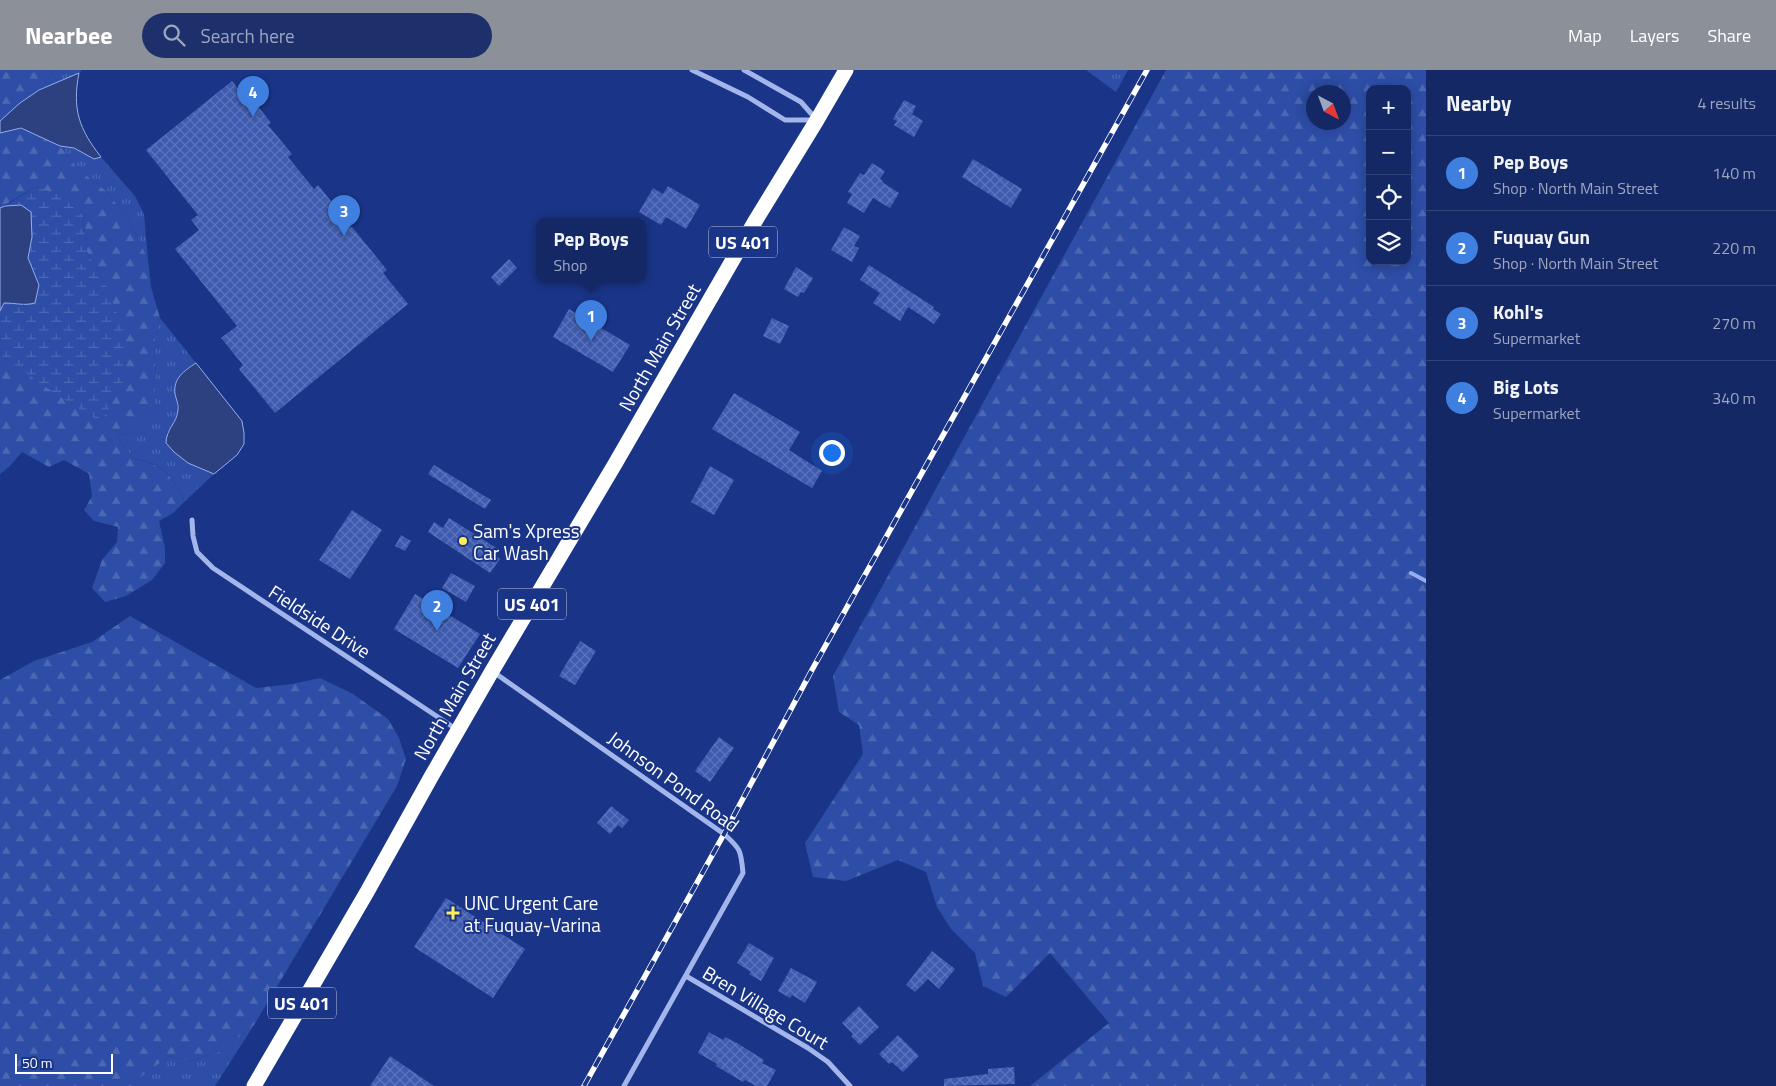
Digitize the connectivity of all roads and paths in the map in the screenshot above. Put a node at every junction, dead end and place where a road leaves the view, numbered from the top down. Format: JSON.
{"nodes":[{"id":1,"x":692,"y":70,"type":"edge"},
{"id":2,"x":744,"y":70,"type":"edge"},
{"id":3,"x":846,"y":70,"type":"edge"},
{"id":4,"x":817,"y":120,"type":"junction"},
{"id":5,"x":192,"y":520,"type":"dead end"},
{"id":6,"x":492,"y":671,"type":"junction"},
{"id":7,"x":458,"y":730,"type":"junction"},
{"id":8,"x":686,"y":976,"type":"junction"},
{"id":9,"x":254,"y":1086,"type":"edge"},
{"id":10,"x":624,"y":1086,"type":"edge"},
{"id":11,"x":850,"y":1086,"type":"edge"}],
"edges":[{"from":1,"to":4,"type":"street"},
{"from":2,"to":4,"type":"street"},
{"from":3,"to":4,"type":"highway","name":"North Main Street","number":"US 401"},
{"from":4,"to":6,"type":"highway","name":"North Main Street","number":"US 401"},
{"from":5,"to":7,"type":"street","name":"Fieldside Drive"},
{"from":6,"to":7,"type":"highway","name":"North Main Street","number":"US 401"},
{"from":6,"to":8,"type":"street","name":"Johnson Pond Road"},
{"from":7,"to":9,"type":"highway","name":"North Main Street","number":"US 401"},
{"from":8,"to":10,"type":"street","name":"Johnson Pond Road"},
{"from":8,"to":11,"type":"street","name":"Bren Village Court"}]}
